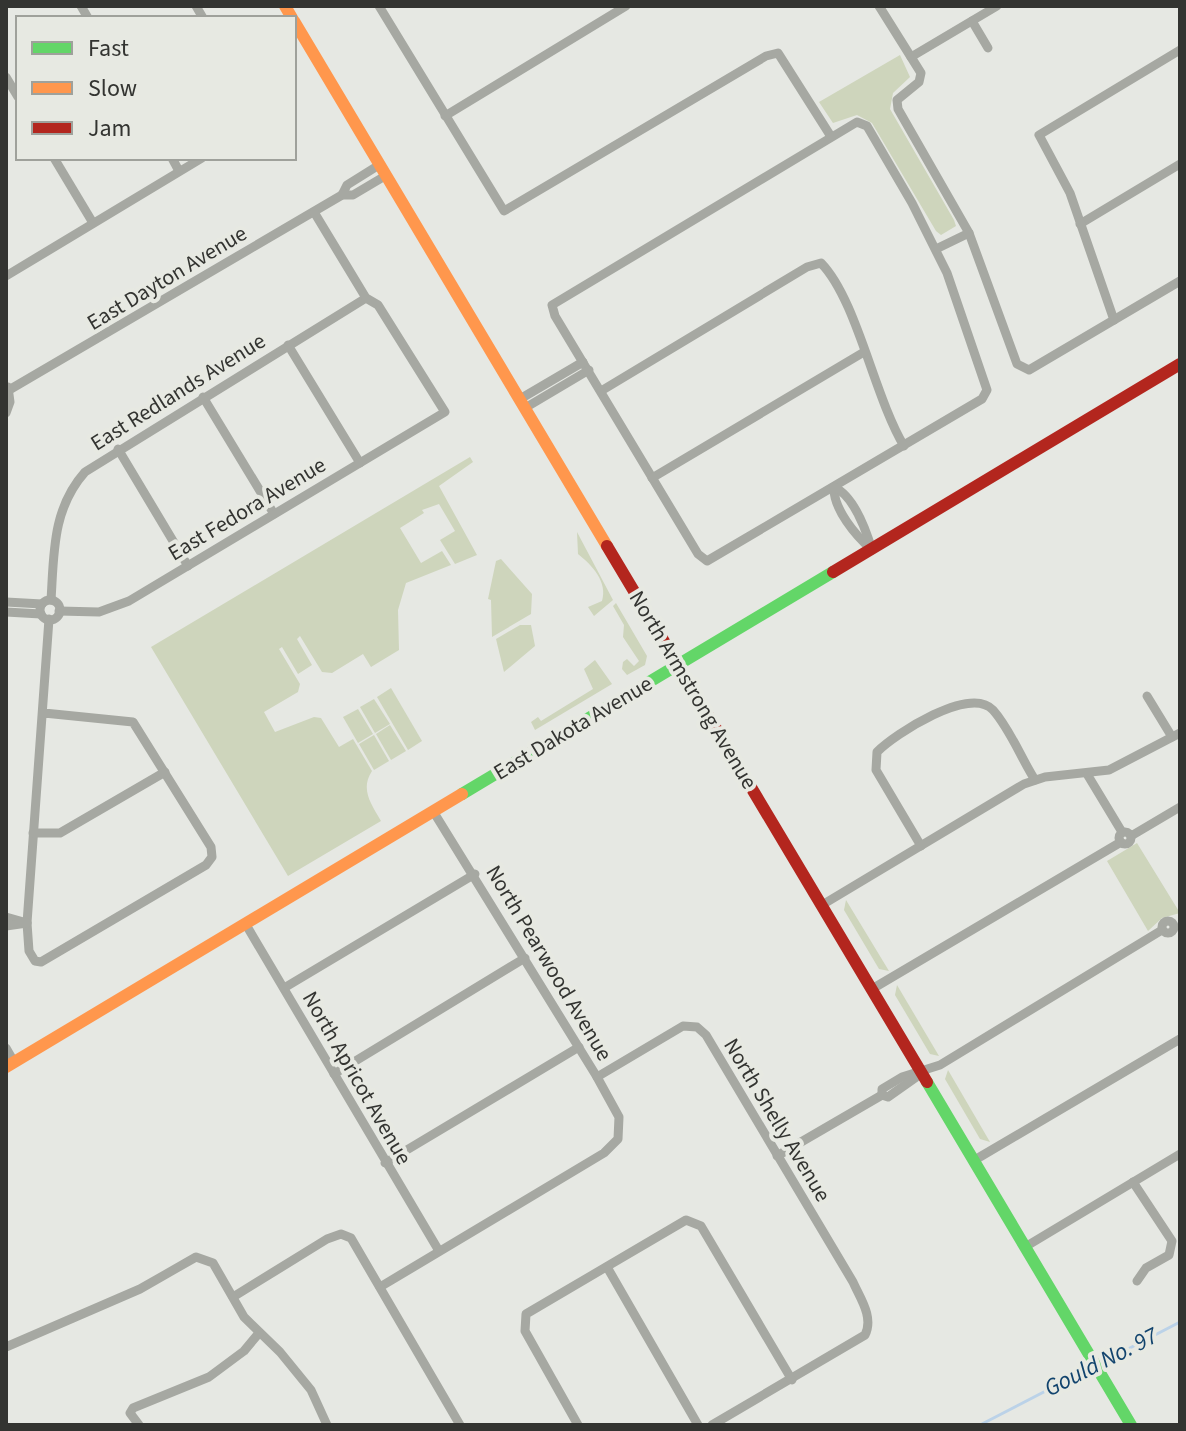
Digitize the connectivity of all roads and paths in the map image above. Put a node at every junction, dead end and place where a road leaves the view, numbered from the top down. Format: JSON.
{"nodes":[{"id":1,"x":626,"y":6,"type":"edge"},
{"id":2,"x":879,"y":6,"type":"edge"},
{"id":3,"x":997,"y":6,"type":"edge"},
{"id":4,"x":383,"y":7,"type":"edge"},
{"id":5,"x":972,"y":21,"type":"junction"},
{"id":6,"x":296,"y":24,"type":"edge"},
{"id":7,"x":988,"y":48,"type":"dead end"},
{"id":8,"x":1180,"y":50,"type":"edge"},
{"id":9,"x":911,"y":57,"type":"junction"},
{"id":10,"x":445,"y":116,"type":"junction"},
{"id":11,"x":830,"y":135,"type":"junction"},
{"id":12,"x":55,"y":160,"type":"edge"},
{"id":13,"x":173,"y":160,"type":"edge"},
{"id":14,"x":198,"y":160,"type":"edge"},
{"id":15,"x":1180,"y":164,"type":"edge"},
{"id":16,"x":382,"y":170,"type":"junction"},
{"id":17,"x":179,"y":171,"type":"junction"},
{"id":18,"x":314,"y":212,"type":"junction"},
{"id":19,"x":93,"y":223,"type":"junction"},
{"id":20,"x":1080,"y":224,"type":"junction"},
{"id":21,"x":969,"y":233,"type":"junction"},
{"id":22,"x":936,"y":249,"type":"junction"},
{"id":23,"x":7,"y":274,"type":"edge"},
{"id":24,"x":1180,"y":281,"type":"edge"},
{"id":25,"x":366,"y":298,"type":"junction"},
{"id":26,"x":1114,"y":320,"type":"junction"},
{"id":27,"x":288,"y":345,"type":"junction"},
{"id":28,"x":864,"y":352,"type":"junction"},
{"id":29,"x":1180,"y":364,"type":"edge"},
{"id":30,"x":586,"y":366,"type":"junction"},
{"id":31,"x":7,"y":387,"type":"edge"},
{"id":32,"x":601,"y":391,"type":"junction"},
{"id":33,"x":203,"y":397,"type":"junction"},
{"id":34,"x":522,"y":404,"type":"junction"},
{"id":35,"x":6,"y":413,"type":"edge"},
{"id":36,"x":904,"y":446,"type":"junction"},
{"id":37,"x":118,"y":449,"type":"junction"},
{"id":38,"x":360,"y":463,"type":"junction"},
{"id":39,"x":652,"y":478,"type":"junction"},
{"id":40,"x":834,"y":487,"type":"junction"},
{"id":41,"x":274,"y":514,"type":"junction"},
{"id":42,"x":872,"y":550,"type":"junction"},
{"id":43,"x":188,"y":566,"type":"junction"},
{"id":44,"x":6,"y":602,"type":"edge"},
{"id":45,"x":46,"y":610,"type":"junction"},
{"id":46,"x":6,"y":612,"type":"edge"},
{"id":47,"x":678,"y":665,"type":"junction"},
{"id":48,"x":1147,"y":696,"type":"dead end"},
{"id":49,"x":44,"y":713,"type":"junction"},
{"id":50,"x":1176,"y":735,"type":"edge"},
{"id":51,"x":165,"y":772,"type":"junction"},
{"id":52,"x":1087,"y":774,"type":"junction"},
{"id":53,"x":1035,"y":780,"type":"junction"},
{"id":54,"x":1180,"y":807,"type":"edge"},
{"id":55,"x":433,"y":811,"type":"junction"},
{"id":56,"x":33,"y":833,"type":"junction"},
{"id":57,"x":1125,"y":837,"type":"junction"},
{"id":58,"x":921,"y":846,"type":"junction"},
{"id":59,"x":475,"y":874,"type":"junction"},
{"id":60,"x":822,"y":905,"type":"junction"},
{"id":61,"x":6,"y":917,"type":"edge"},
{"id":62,"x":1177,"y":922,"type":"edge"},
{"id":63,"x":27,"y":923,"type":"junction"},
{"id":64,"x":245,"y":923,"type":"junction"},
{"id":65,"x":6,"y":926,"type":"edge"},
{"id":66,"x":525,"y":958,"type":"junction"},
{"id":67,"x":284,"y":988,"type":"junction"},
{"id":68,"x":872,"y":989,"type":"junction"},
{"id":69,"x":1180,"y":1039,"type":"edge"},
{"id":70,"x":579,"y":1047,"type":"junction"},
{"id":71,"x":6,"y":1048,"type":"edge"},
{"id":72,"x":10,"y":1064,"type":"edge"},
{"id":73,"x":922,"y":1073,"type":"junction"},
{"id":74,"x":334,"y":1074,"type":"junction"},
{"id":75,"x":597,"y":1077,"type":"junction"},
{"id":76,"x":1180,"y":1154,"type":"edge"},
{"id":77,"x":777,"y":1156,"type":"junction"},
{"id":78,"x":973,"y":1161,"type":"junction"},
{"id":79,"x":385,"y":1163,"type":"junction"},
{"id":80,"x":1133,"y":1182,"type":"junction"},
{"id":81,"x":1025,"y":1247,"type":"junction"},
{"id":82,"x":439,"y":1251,"type":"junction"},
{"id":83,"x":607,"y":1267,"type":"junction"},
{"id":84,"x":1137,"y":1281,"type":"dead end"},
{"id":85,"x":380,"y":1287,"type":"junction"},
{"id":86,"x":233,"y":1297,"type":"junction"},
{"id":87,"x":259,"y":1333,"type":"junction"},
{"id":88,"x":6,"y":1347,"type":"edge"},
{"id":89,"x":792,"y":1380,"type":"junction"},
{"id":90,"x":139,"y":1425,"type":"edge"},
{"id":91,"x":327,"y":1425,"type":"edge"},
{"id":92,"x":460,"y":1425,"type":"edge"},
{"id":93,"x":578,"y":1425,"type":"edge"},
{"id":94,"x":698,"y":1425,"type":"edge"},
{"id":95,"x":712,"y":1425,"type":"edge"},
{"id":96,"x":1131,"y":1425,"type":"edge"}],
"edges":[{"from":1,"to":10,"type":"street"},
{"from":2,"to":9,"type":"street"},
{"from":3,"to":5,"type":"street"},
{"from":4,"to":10,"type":"street"},
{"from":5,"to":7,"type":"street"},
{"from":5,"to":9,"type":"street"},
{"from":6,"to":16,"type":"street","name":"North Armstrong Avenue"},
{"from":8,"to":20,"type":"street"},
{"from":9,"to":21,"type":"street"},
{"from":10,"to":11,"type":"street"},
{"from":11,"to":22,"type":"street"},
{"from":11,"to":30,"type":"street"},
{"from":12,"to":19,"type":"street"},
{"from":13,"to":17,"type":"street"},
{"from":14,"to":17,"type":"street"},
{"from":15,"to":20,"type":"street"},
{"from":16,"to":18,"type":"street","name":"East Dayton Avenue"},
{"from":16,"to":34,"type":"street","name":"North Armstrong Avenue"},
{"from":17,"to":19,"type":"street"},
{"from":18,"to":25,"type":"street"},
{"from":18,"to":31,"type":"street","name":"East Dayton Avenue"},
{"from":19,"to":23,"type":"street"},
{"from":20,"to":26,"type":"street"},
{"from":21,"to":22,"type":"street"},
{"from":21,"to":26,"type":"street"},
{"from":22,"to":36,"type":"street"},
{"from":24,"to":26,"type":"street"},
{"from":25,"to":27,"type":"street","name":"East Redlands Avenue"},
{"from":25,"to":38,"type":"street","name":"East Fedora Avenue"},
{"from":27,"to":33,"type":"street","name":"East Redlands Avenue"},
{"from":27,"to":38,"type":"street"},
{"from":28,"to":32,"type":"street"},
{"from":28,"to":36,"type":"street"},
{"from":28,"to":39,"type":"street"},
{"from":29,"to":42,"type":"street","name":"East Dakota Avenue"},
{"from":30,"to":32,"type":"street"},
{"from":30,"to":34,"type":"street"},
{"from":31,"to":35,"type":"street"},
{"from":32,"to":39,"type":"street"},
{"from":33,"to":37,"type":"street","name":"East Redlands Avenue"},
{"from":33,"to":41,"type":"street"},
{"from":34,"to":47,"type":"street","name":"North Armstrong Avenue"},
{"from":36,"to":40,"type":"street"},
{"from":37,"to":43,"type":"street"},
{"from":37,"to":45,"type":"street","name":"East Redlands Avenue"},
{"from":38,"to":41,"type":"street","name":"East Fedora Avenue"},
{"from":39,"to":40,"type":"street"},
{"from":40,"to":42,"type":"street"},
{"from":41,"to":43,"type":"street","name":"East Fedora Avenue"},
{"from":42,"to":47,"type":"street","name":"East Dakota Avenue"},
{"from":43,"to":45,"type":"street","name":"East Fedora Avenue"},
{"from":44,"to":45,"type":"street"},
{"from":45,"to":46,"type":"street"},
{"from":45,"to":49,"type":"street","name":"East Redlands Avenue"},
{"from":47,"to":55,"type":"street","name":"East Dakota Avenue"},
{"from":47,"to":60,"type":"street","name":"North Armstrong Avenue"},
{"from":48,"to":50,"type":"street"},
{"from":49,"to":51,"type":"street"},
{"from":49,"to":56,"type":"street","name":"East Redlands Avenue"},
{"from":50,"to":52,"type":"street"},
{"from":51,"to":56,"type":"street"},
{"from":51,"to":63,"type":"street","name":"East Redlands Avenue"},
{"from":52,"to":53,"type":"street"},
{"from":52,"to":57,"type":"street"},
{"from":53,"to":58,"type":"street"},
{"from":53,"to":58,"type":"street"},
{"from":54,"to":57,"type":"street"},
{"from":55,"to":59,"type":"street","name":"North Pearwood Avenue"},
{"from":55,"to":64,"type":"street","name":"East Dakota Avenue"},
{"from":56,"to":63,"type":"street","name":"East Redlands Avenue"},
{"from":57,"to":68,"type":"street"},
{"from":58,"to":60,"type":"street"},
{"from":59,"to":66,"type":"street","name":"North Pearwood Avenue"},
{"from":59,"to":67,"type":"street"},
{"from":60,"to":68,"type":"street","name":"North Armstrong Avenue"},
{"from":61,"to":63,"type":"street"},
{"from":62,"to":73,"type":"street"},
{"from":63,"to":65,"type":"street"},
{"from":64,"to":67,"type":"street","name":"North Apricot Avenue"},
{"from":64,"to":72,"type":"street","name":"East Dakota Avenue"},
{"from":66,"to":70,"type":"street","name":"North Pearwood Avenue"},
{"from":66,"to":74,"type":"street"},
{"from":67,"to":74,"type":"street","name":"North Apricot Avenue"},
{"from":68,"to":73,"type":"street","name":"North Armstrong Avenue"},
{"from":69,"to":78,"type":"street"},
{"from":70,"to":75,"type":"street","name":"North Pearwood Avenue"},
{"from":70,"to":79,"type":"street"},
{"from":71,"to":72,"type":"street"},
{"from":73,"to":77,"type":"street"},
{"from":73,"to":78,"type":"street","name":"North Armstrong Avenue"},
{"from":74,"to":79,"type":"street","name":"North Apricot Avenue"},
{"from":75,"to":77,"type":"street","name":"North Shelly Avenue"},
{"from":75,"to":82,"type":"street","name":"North Pearwood Avenue"},
{"from":76,"to":80,"type":"street"},
{"from":77,"to":89,"type":"street","name":"North Shelly Avenue"},
{"from":78,"to":81,"type":"street","name":"North Armstrong Avenue"},
{"from":79,"to":82,"type":"street","name":"North Apricot Avenue"},
{"from":80,"to":81,"type":"street"},
{"from":80,"to":84,"type":"street"},
{"from":81,"to":96,"type":"street","name":"North Armstrong Avenue"},
{"from":82,"to":85,"type":"street"},
{"from":83,"to":89,"type":"street"},
{"from":83,"to":93,"type":"street"},
{"from":83,"to":94,"type":"street"},
{"from":85,"to":86,"type":"street"},
{"from":85,"to":92,"type":"street"},
{"from":86,"to":87,"type":"street"},
{"from":86,"to":88,"type":"street"},
{"from":87,"to":90,"type":"street"},
{"from":87,"to":91,"type":"street"},
{"from":89,"to":95,"type":"street"}]}
